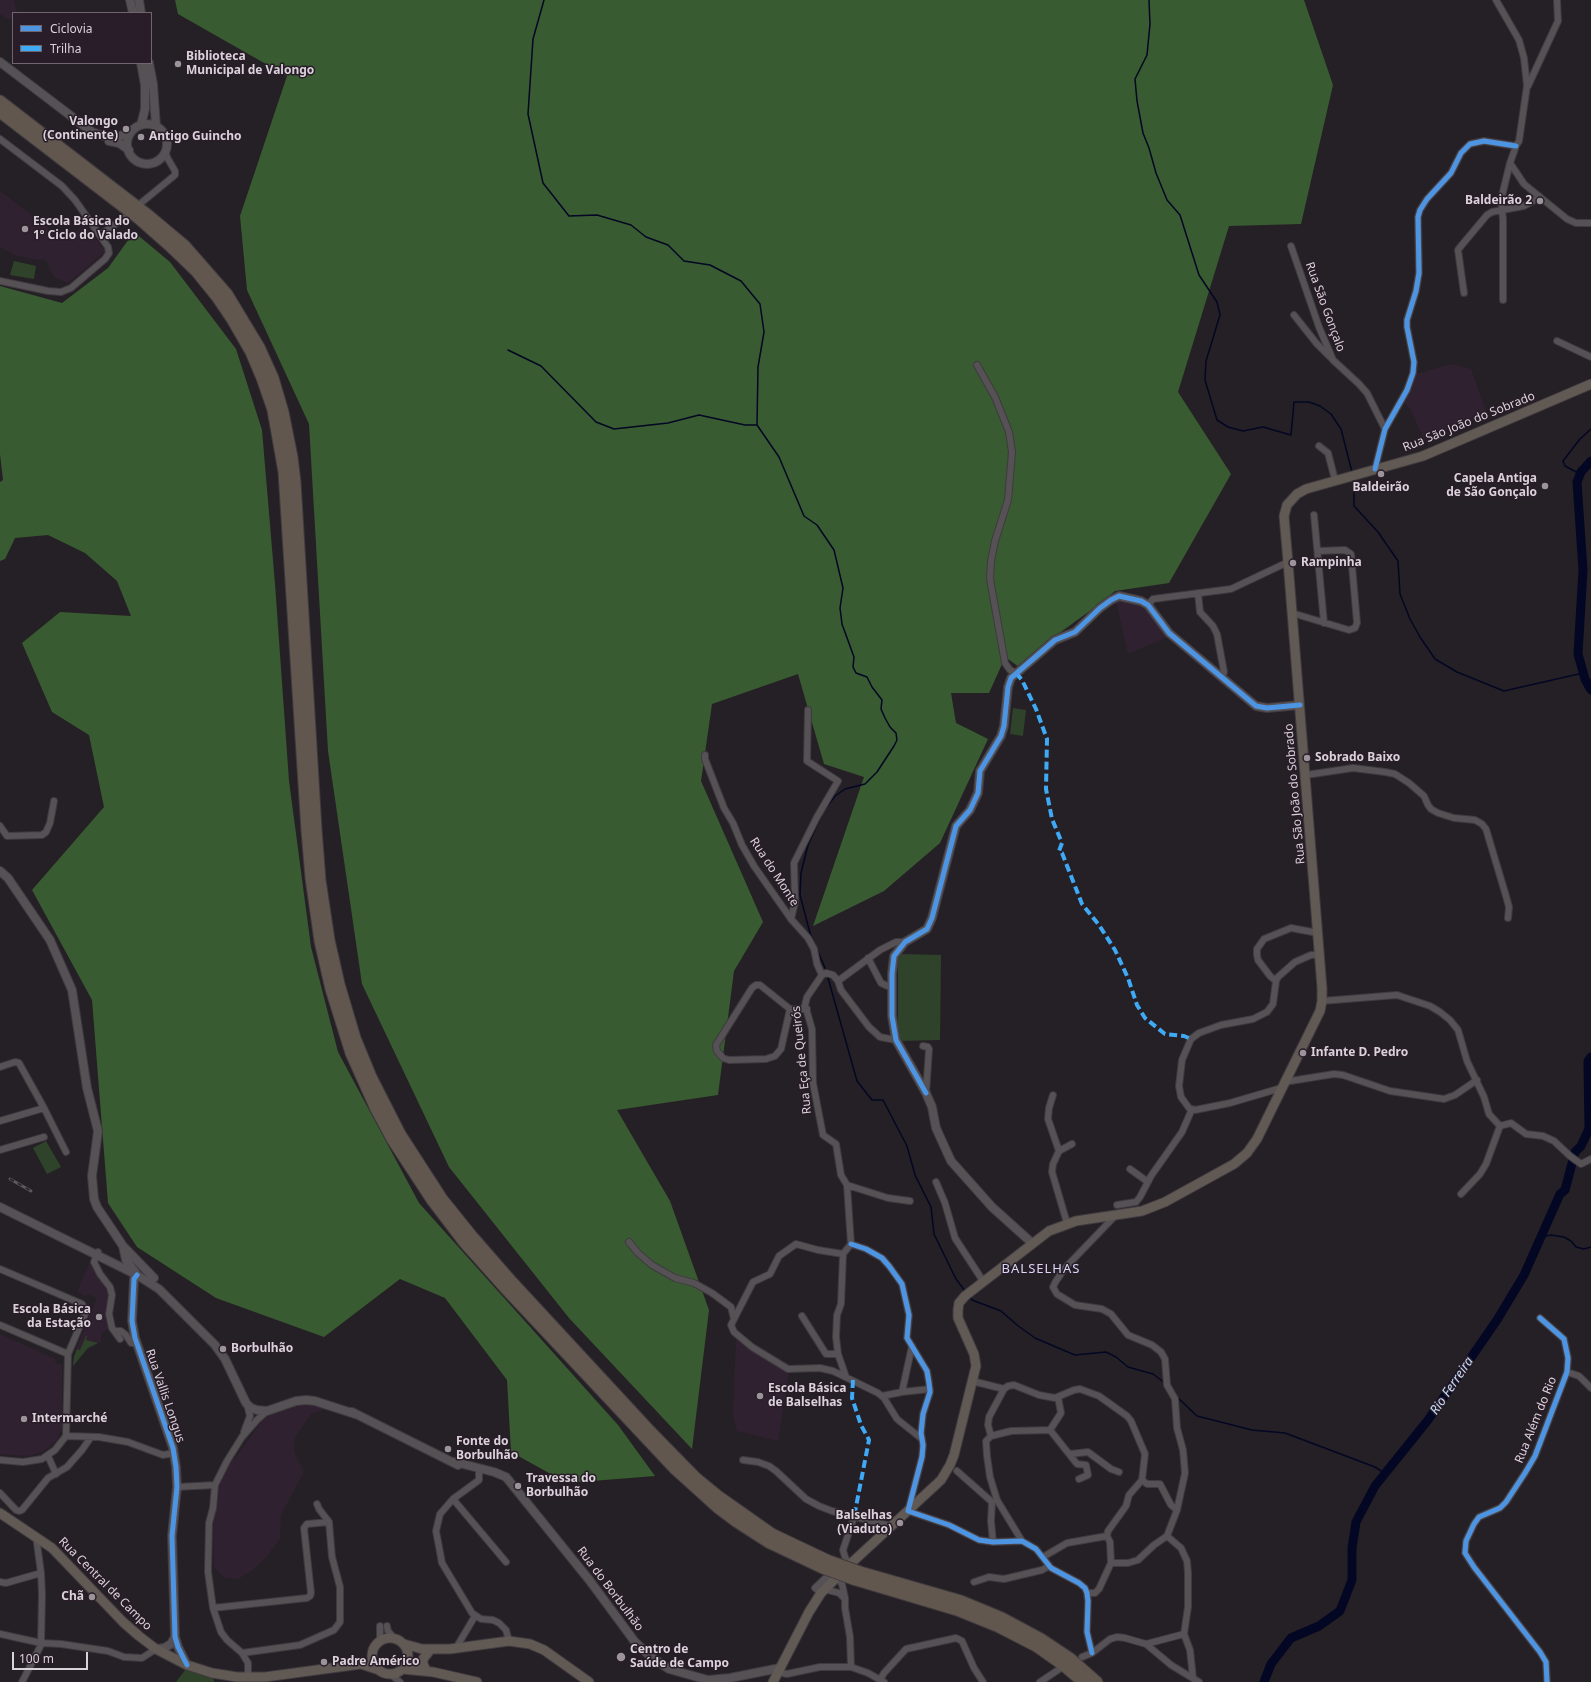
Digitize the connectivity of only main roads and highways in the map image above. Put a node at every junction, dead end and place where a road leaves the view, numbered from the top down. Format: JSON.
{"nodes":[{"id":1,"x":0,"y":101,"type":"edge"},
{"id":2,"x":0,"y":112,"type":"edge"},
{"id":3,"x":1591,"y":384,"type":"edge"},
{"id":4,"x":1,"y":1514,"type":"edge"},
{"id":5,"x":826,"y":1564,"type":"junction"},
{"id":6,"x":856,"y":1576,"type":"junction"},
{"id":7,"x":404,"y":1644,"type":"junction"},
{"id":8,"x":426,"y":1649,"type":"junction"},
{"id":9,"x":373,"y":1652,"type":"junction"},
{"id":10,"x":408,"y":1658,"type":"junction"},
{"id":11,"x":361,"y":1664,"type":"junction"},
{"id":12,"x":379,"y":1670,"type":"junction"},
{"id":13,"x":401,"y":1670,"type":"junction"},
{"id":14,"x":430,"y":1671,"type":"junction"},
{"id":15,"x":776,"y":1676,"type":"edge"},
{"id":16,"x":251,"y":1679,"type":"edge"},
{"id":17,"x":477,"y":1682,"type":"edge"},
{"id":18,"x":589,"y":1682,"type":"edge"},
{"id":19,"x":1083,"y":1682,"type":"edge"},
{"id":20,"x":1097,"y":1682,"type":"edge"}],
"edges":[{"from":1,"to":5,"type":"highway"},
{"from":2,"to":5,"type":"highway"},
{"from":3,"to":15,"type":"main road","name":"Rua São João do Sobrado"},
{"from":4,"to":16,"type":"main road","name":"Rua Central de Campo"},
{"from":5,"to":6,"type":"highway","bridge":true},
{"from":6,"to":19,"type":"highway"},
{"from":6,"to":20,"type":"highway"},
{"from":7,"to":8,"type":"main road"},
{"from":7,"to":9,"type":"main road"},
{"from":7,"to":10,"type":"main road"},
{"from":8,"to":10,"type":"main road"},
{"from":8,"to":14,"type":"main road"},
{"from":8,"to":18,"type":"main road"},
{"from":9,"to":11,"type":"main road"},
{"from":9,"to":12,"type":"main road"},
{"from":10,"to":13,"type":"main road"},
{"from":10,"to":14,"type":"main road"},
{"from":11,"to":12,"type":"main road","name":"Rua Central de Campo"},
{"from":11,"to":16,"type":"main road","name":"Rua Central de Campo"},
{"from":12,"to":13,"type":"main road"},
{"from":13,"to":14,"type":"main road"},
{"from":14,"to":17,"type":"main road"}]}
